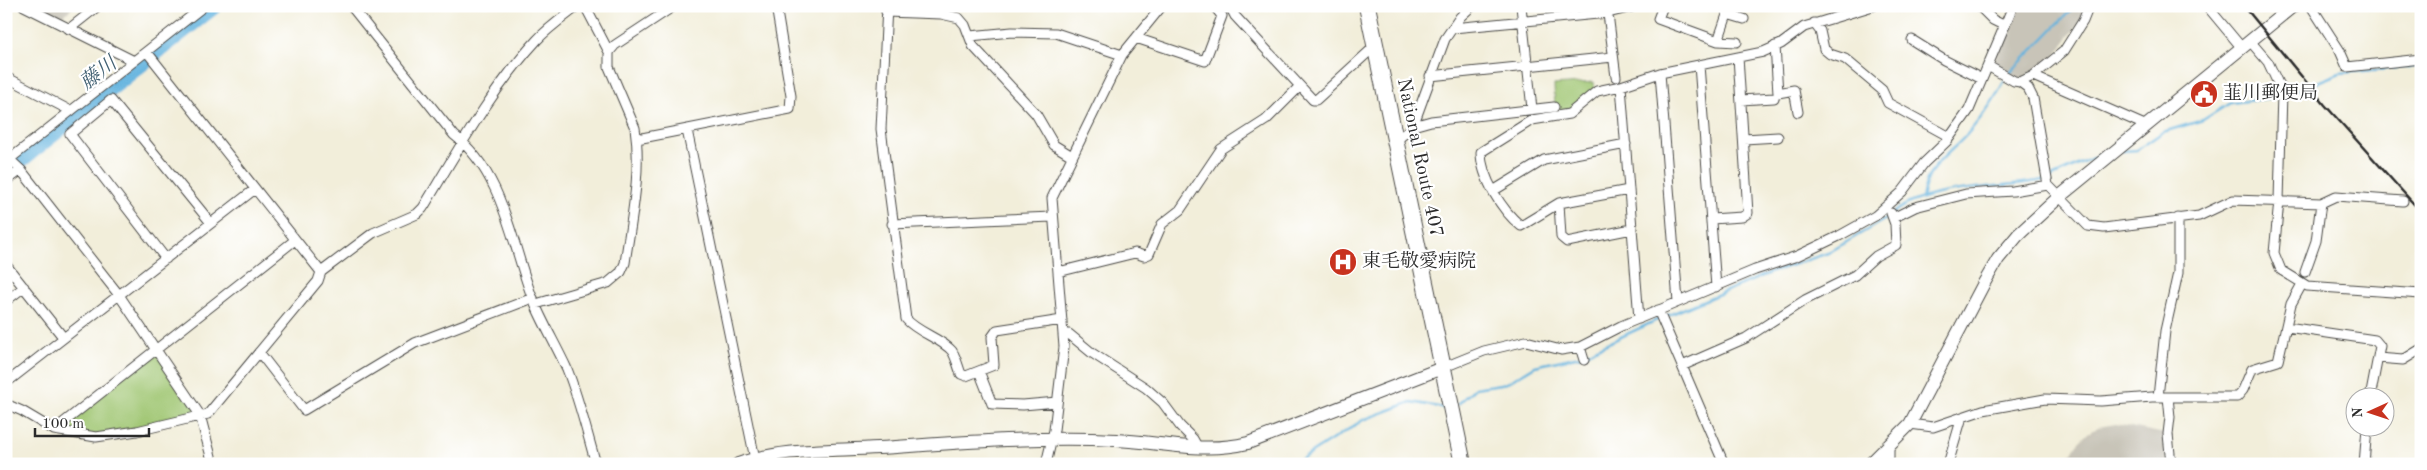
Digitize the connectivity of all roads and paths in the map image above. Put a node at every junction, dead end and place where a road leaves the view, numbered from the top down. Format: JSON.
{"nodes":[{"id":1,"x":24,"y":6,"type":"edge"},
{"id":2,"x":98,"y":6,"type":"edge"},
{"id":3,"x":204,"y":6,"type":"edge"},
{"id":4,"x":351,"y":6,"type":"edge"},
{"id":5,"x":578,"y":6,"type":"edge"},
{"id":6,"x":585,"y":6,"type":"edge"},
{"id":7,"x":674,"y":6,"type":"edge"},
{"id":8,"x":776,"y":6,"type":"edge"},
{"id":9,"x":1162,"y":6,"type":"edge"},
{"id":10,"x":1214,"y":6,"type":"edge"},
{"id":11,"x":1230,"y":6,"type":"edge"},
{"id":12,"x":1367,"y":6,"type":"edge"},
{"id":13,"x":1472,"y":6,"type":"edge"},
{"id":14,"x":1521,"y":6,"type":"edge"},
{"id":15,"x":1636,"y":6,"type":"edge"},
{"id":16,"x":1663,"y":6,"type":"edge"},
{"id":17,"x":1873,"y":6,"type":"edge"},
{"id":18,"x":1978,"y":6,"type":"edge"},
{"id":19,"x":2013,"y":6,"type":"edge"},
{"id":20,"x":2089,"y":6,"type":"edge"},
{"id":21,"x":2206,"y":6,"type":"edge"},
{"id":22,"x":2293,"y":6,"type":"edge"},
{"id":23,"x":2311,"y":6,"type":"edge"},
{"id":24,"x":887,"y":9,"type":"edge"},
{"id":25,"x":1608,"y":10,"type":"edge"},
{"id":26,"x":1728,"y":10,"type":"edge"},
{"id":27,"x":1744,"y":19,"type":"dead end"},
{"id":28,"x":1522,"y":22,"type":"junction"},
{"id":29,"x":1814,"y":23,"type":"junction"},
{"id":30,"x":2005,"y":26,"type":"junction"},
{"id":31,"x":1453,"y":28,"type":"junction"},
{"id":32,"x":69,"y":29,"type":"junction"},
{"id":33,"x":970,"y":36,"type":"junction"},
{"id":34,"x":1136,"y":38,"type":"junction"},
{"id":35,"x":1912,"y":40,"type":"dead end"},
{"id":36,"x":1718,"y":41,"type":"junction"},
{"id":37,"x":1737,"y":42,"type":"dead end"},
{"id":38,"x":2246,"y":45,"type":"junction"},
{"id":39,"x":1375,"y":46,"type":"junction"},
{"id":40,"x":1775,"y":46,"type":"junction"},
{"id":41,"x":147,"y":52,"type":"junction"},
{"id":42,"x":609,"y":52,"type":"junction"},
{"id":43,"x":1122,"y":55,"type":"junction"},
{"id":44,"x":1612,"y":57,"type":"junction"},
{"id":45,"x":1738,"y":57,"type":"junction"},
{"id":46,"x":2421,"y":59,"type":"edge"},
{"id":47,"x":134,"y":61,"type":"junction"},
{"id":48,"x":1699,"y":65,"type":"junction"},
{"id":49,"x":1527,"y":66,"type":"junction"},
{"id":50,"x":1988,"y":66,"type":"junction"},
{"id":51,"x":1660,"y":74,"type":"junction"},
{"id":52,"x":1430,"y":76,"type":"junction"},
{"id":53,"x":2033,"y":76,"type":"junction"},
{"id":54,"x":6,"y":77,"type":"edge"},
{"id":55,"x":1616,"y":77,"type":"dead end"},
{"id":56,"x":1982,"y":79,"type":"junction"},
{"id":57,"x":2020,"y":82,"type":"junction"},
{"id":58,"x":1621,"y":86,"type":"junction"},
{"id":59,"x":1299,"y":87,"type":"junction"},
{"id":60,"x":1774,"y":98,"type":"dead end"},
{"id":61,"x":1741,"y":100,"type":"junction"},
{"id":62,"x":1554,"y":107,"type":"dead end"},
{"id":63,"x":1532,"y":109,"type":"junction"},
{"id":64,"x":71,"y":111,"type":"junction"},
{"id":65,"x":1798,"y":112,"type":"dead end"},
{"id":66,"x":1413,"y":126,"type":"junction"},
{"id":67,"x":2148,"y":126,"type":"junction"},
{"id":68,"x":687,"y":130,"type":"junction"},
{"id":69,"x":1950,"y":136,"type":"junction"},
{"id":70,"x":1778,"y":137,"type":"dead end"},
{"id":71,"x":637,"y":139,"type":"junction"},
{"id":72,"x":1744,"y":139,"type":"junction"},
{"id":73,"x":463,"y":142,"type":"junction"},
{"id":74,"x":1396,"y":142,"type":"junction"},
{"id":75,"x":1626,"y":144,"type":"junction"},
{"id":76,"x":1072,"y":156,"type":"junction"},
{"id":77,"x":8,"y":159,"type":"edge"},
{"id":78,"x":21,"y":170,"type":"junction"},
{"id":79,"x":2047,"y":180,"type":"junction"},
{"id":80,"x":6,"y":181,"type":"edge"},
{"id":81,"x":255,"y":189,"type":"junction"},
{"id":82,"x":1629,"y":190,"type":"junction"},
{"id":83,"x":1493,"y":191,"type":"junction"},
{"id":84,"x":2059,"y":197,"type":"junction"},
{"id":85,"x":2279,"y":201,"type":"junction"},
{"id":86,"x":2403,"y":201,"type":"dead end"},
{"id":87,"x":1559,"y":203,"type":"junction"},
{"id":88,"x":2322,"y":203,"type":"junction"},
{"id":89,"x":1890,"y":213,"type":"junction"},
{"id":90,"x":1052,"y":217,"type":"junction"},
{"id":91,"x":2178,"y":218,"type":"junction"},
{"id":92,"x":1711,"y":220,"type":"junction"},
{"id":93,"x":212,"y":223,"type":"junction"},
{"id":94,"x":892,"y":224,"type":"junction"},
{"id":95,"x":1632,"y":229,"type":"junction"},
{"id":96,"x":295,"y":240,"type":"junction"},
{"id":97,"x":166,"y":259,"type":"junction"},
{"id":98,"x":6,"y":265,"type":"edge"},
{"id":99,"x":321,"y":272,"type":"junction"},
{"id":100,"x":1058,"y":272,"type":"junction"},
{"id":101,"x":2305,"y":272,"type":"dead end"},
{"id":102,"x":2302,"y":284,"type":"junction"},
{"id":103,"x":24,"y":287,"type":"junction"},
{"id":104,"x":1716,"y":287,"type":"junction"},
{"id":105,"x":2421,"y":294,"type":"edge"},
{"id":106,"x":119,"y":295,"type":"junction"},
{"id":107,"x":6,"y":301,"type":"edge"},
{"id":108,"x":534,"y":301,"type":"junction"},
{"id":109,"x":1678,"y":302,"type":"junction"},
{"id":110,"x":1659,"y":312,"type":"junction"},
{"id":111,"x":1639,"y":319,"type":"junction"},
{"id":112,"x":1062,"y":320,"type":"junction"},
{"id":113,"x":2287,"y":327,"type":"junction"},
{"id":114,"x":1063,"y":334,"type":"junction"},
{"id":115,"x":63,"y":337,"type":"junction"},
{"id":116,"x":157,"y":349,"type":"junction"},
{"id":117,"x":1580,"y":349,"type":"junction"},
{"id":118,"x":2421,"y":349,"type":"edge"},
{"id":119,"x":259,"y":352,"type":"junction"},
{"id":120,"x":2378,"y":358,"type":"junction"},
{"id":121,"x":1584,"y":360,"type":"dead end"},
{"id":122,"x":1682,"y":366,"type":"junction"},
{"id":123,"x":1442,"y":368,"type":"junction"},
{"id":124,"x":979,"y":371,"type":"junction"},
{"id":125,"x":6,"y":383,"type":"edge"},
{"id":126,"x":2372,"y":388,"type":"edge"},
{"id":127,"x":2158,"y":397,"type":"junction"},
{"id":128,"x":2168,"y":397,"type":"junction"},
{"id":129,"x":1057,"y":402,"type":"junction"},
{"id":130,"x":6,"y":404,"type":"edge"},
{"id":131,"x":200,"y":415,"type":"junction"},
{"id":132,"x":1962,"y":417,"type":"junction"},
{"id":133,"x":1910,"y":424,"type":"junction"},
{"id":134,"x":54,"y":430,"type":"junction"},
{"id":135,"x":1051,"y":438,"type":"junction"},
{"id":136,"x":2366,"y":438,"type":"edge"},
{"id":137,"x":1889,"y":446,"type":"junction"},
{"id":138,"x":1198,"y":448,"type":"junction"},
{"id":139,"x":755,"y":459,"type":"junction"},
{"id":140,"x":213,"y":464,"type":"edge"},
{"id":141,"x":596,"y":464,"type":"edge"},
{"id":142,"x":738,"y":464,"type":"edge"},
{"id":143,"x":1046,"y":464,"type":"edge"},
{"id":144,"x":1463,"y":464,"type":"edge"},
{"id":145,"x":1724,"y":464,"type":"edge"},
{"id":146,"x":1870,"y":464,"type":"edge"},
{"id":147,"x":1885,"y":464,"type":"edge"},
{"id":148,"x":1948,"y":464,"type":"edge"},
{"id":149,"x":2171,"y":464,"type":"edge"},
{"id":150,"x":2364,"y":464,"type":"edge"}],
"edges":[{"from":1,"to":32,"type":"street"},
{"from":2,"to":32,"type":"street"},
{"from":3,"to":41,"type":"street"},
{"from":4,"to":73,"type":"street"},
{"from":5,"to":73,"type":"street"},
{"from":6,"to":42,"type":"street"},
{"from":7,"to":42,"type":"street"},
{"from":8,"to":68,"type":"street"},
{"from":9,"to":34,"type":"street"},
{"from":10,"to":34,"type":"street"},
{"from":11,"to":59,"type":"street"},
{"from":12,"to":39,"type":"highway","name":"National Route 407"},
{"from":13,"to":31,"type":"street"},
{"from":14,"to":28,"type":"street"},
{"from":15,"to":25,"type":"street"},
{"from":16,"to":36,"type":"street"},
{"from":17,"to":29,"type":"street"},
{"from":18,"to":30,"type":"street"},
{"from":19,"to":30,"type":"street"},
{"from":20,"to":53,"type":"street"},
{"from":21,"to":38,"type":"street"},
{"from":22,"to":38,"type":"street"},
{"from":23,"to":46,"type":"street"},
{"from":24,"to":33,"type":"street"},
{"from":24,"to":94,"type":"street"},
{"from":25,"to":28,"type":"street"},
{"from":25,"to":44,"type":"street"},
{"from":26,"to":27,"type":"street"},
{"from":26,"to":36,"type":"street"},
{"from":28,"to":31,"type":"street"},
{"from":28,"to":49,"type":"street"},
{"from":29,"to":40,"type":"street"},
{"from":29,"to":69,"type":"street"},
{"from":30,"to":50,"type":"street"},
{"from":31,"to":52,"type":"street"},
{"from":32,"to":47,"type":"street"},
{"from":33,"to":43,"type":"street"},
{"from":33,"to":76,"type":"street"},
{"from":34,"to":43,"type":"street"},
{"from":35,"to":56,"type":"street"},
{"from":36,"to":37,"type":"street"},
{"from":38,"to":67,"type":"street"},
{"from":38,"to":85,"type":"street"},
{"from":39,"to":59,"type":"street"},
{"from":39,"to":74,"type":"highway","name":"National Route 407"},
{"from":40,"to":45,"type":"street"},
{"from":40,"to":65,"type":"street"},
{"from":41,"to":47,"type":"street"},
{"from":41,"to":81,"type":"street"},
{"from":42,"to":71,"type":"street"},
{"from":43,"to":76,"type":"street"},
{"from":44,"to":49,"type":"street"},
{"from":44,"to":55,"type":"street"},
{"from":45,"to":48,"type":"street"},
{"from":45,"to":61,"type":"street"},
{"from":47,"to":64,"type":"street"},
{"from":48,"to":51,"type":"street"},
{"from":48,"to":92,"type":"street"},
{"from":49,"to":52,"type":"street"},
{"from":49,"to":63,"type":"street"},
{"from":50,"to":56,"type":"street"},
{"from":50,"to":57,"type":"street"},
{"from":51,"to":58,"type":"street"},
{"from":51,"to":109,"type":"street"},
{"from":52,"to":66,"type":"street"},
{"from":53,"to":57,"type":"street"},
{"from":53,"to":67,"type":"street"},
{"from":54,"to":64,"type":"street"},
{"from":56,"to":69,"type":"street"},
{"from":57,"to":79,"type":"street"},
{"from":58,"to":75,"type":"street"},
{"from":58,"to":83,"type":"street"},
{"from":59,"to":100,"type":"street"},
{"from":60,"to":61,"type":"street"},
{"from":61,"to":72,"type":"street"},
{"from":62,"to":63,"type":"street"},
{"from":63,"to":66,"type":"street"},
{"from":64,"to":77,"type":"street"},
{"from":66,"to":74,"type":"street"},
{"from":67,"to":84,"type":"street"},
{"from":68,"to":71,"type":"street"},
{"from":68,"to":139,"type":"street"},
{"from":69,"to":89,"type":"street"},
{"from":70,"to":72,"type":"street"},
{"from":71,"to":108,"type":"street"},
{"from":72,"to":92,"type":"street"},
{"from":73,"to":99,"type":"street"},
{"from":73,"to":108,"type":"street"},
{"from":74,"to":123,"type":"highway","name":"National Route 407"},
{"from":75,"to":82,"type":"street"},
{"from":75,"to":83,"type":"street"},
{"from":76,"to":90,"type":"street"},
{"from":77,"to":78,"type":"street"},
{"from":78,"to":80,"type":"street"},
{"from":78,"to":106,"type":"street"},
{"from":79,"to":84,"type":"street"},
{"from":79,"to":89,"type":"street"},
{"from":81,"to":93,"type":"street"},
{"from":81,"to":96,"type":"street"},
{"from":82,"to":87,"type":"street"},
{"from":82,"to":95,"type":"street"},
{"from":83,"to":87,"type":"street"},
{"from":84,"to":91,"type":"street"},
{"from":84,"to":133,"type":"street"},
{"from":85,"to":88,"type":"street"},
{"from":85,"to":91,"type":"street"},
{"from":85,"to":102,"type":"street"},
{"from":86,"to":88,"type":"street"},
{"from":87,"to":95,"type":"street"},
{"from":88,"to":101,"type":"street"},
{"from":89,"to":104,"type":"street"},
{"from":89,"to":122,"type":"street"},
{"from":90,"to":94,"type":"street"},
{"from":90,"to":100,"type":"street"},
{"from":91,"to":127,"type":"street"},
{"from":92,"to":104,"type":"street"},
{"from":93,"to":97,"type":"street"},
{"from":93,"to":97,"type":"street"},
{"from":94,"to":124,"type":"street"},
{"from":95,"to":111,"type":"street"},
{"from":96,"to":99,"type":"street"},
{"from":96,"to":116,"type":"street"},
{"from":97,"to":106,"type":"street"},
{"from":98,"to":103,"type":"street"},
{"from":99,"to":119,"type":"street"},
{"from":100,"to":112,"type":"street"},
{"from":102,"to":105,"type":"street"},
{"from":102,"to":113,"type":"street"},
{"from":103,"to":107,"type":"street"},
{"from":103,"to":115,"type":"street"},
{"from":104,"to":109,"type":"street"},
{"from":106,"to":115,"type":"street"},
{"from":106,"to":116,"type":"street"},
{"from":108,"to":119,"type":"street"},
{"from":108,"to":141,"type":"street"},
{"from":109,"to":110,"type":"street"},
{"from":110,"to":111,"type":"street"},
{"from":110,"to":122,"type":"street"},
{"from":111,"to":117,"type":"street"},
{"from":112,"to":114,"type":"street"},
{"from":112,"to":124,"type":"street"},
{"from":113,"to":120,"type":"street"},
{"from":113,"to":128,"type":"street"},
{"from":114,"to":129,"type":"street"},
{"from":114,"to":138,"type":"street"},
{"from":115,"to":125,"type":"street"},
{"from":116,"to":131,"type":"street"},
{"from":116,"to":134,"type":"street"},
{"from":117,"to":121,"type":"street"},
{"from":117,"to":123,"type":"street"},
{"from":118,"to":120,"type":"street"},
{"from":119,"to":131,"type":"street"},
{"from":120,"to":126,"type":"street"},
{"from":122,"to":145,"type":"street"},
{"from":123,"to":138,"type":"street"},
{"from":123,"to":144,"type":"highway","name":"National Route 407"},
{"from":124,"to":129,"type":"street"},
{"from":127,"to":128,"type":"street"},
{"from":127,"to":132,"type":"street"},
{"from":128,"to":149,"type":"street"},
{"from":129,"to":135,"type":"street"},
{"from":130,"to":134,"type":"street"},
{"from":131,"to":134,"type":"street"},
{"from":131,"to":140,"type":"street"},
{"from":132,"to":133,"type":"street"},
{"from":132,"to":148,"type":"street"},
{"from":133,"to":137,"type":"street"},
{"from":135,"to":138,"type":"street"},
{"from":135,"to":139,"type":"street"},
{"from":135,"to":143,"type":"street"},
{"from":136,"to":150,"type":"street"},
{"from":137,"to":146,"type":"street"},
{"from":137,"to":147,"type":"street"},
{"from":139,"to":142,"type":"street"}]}
